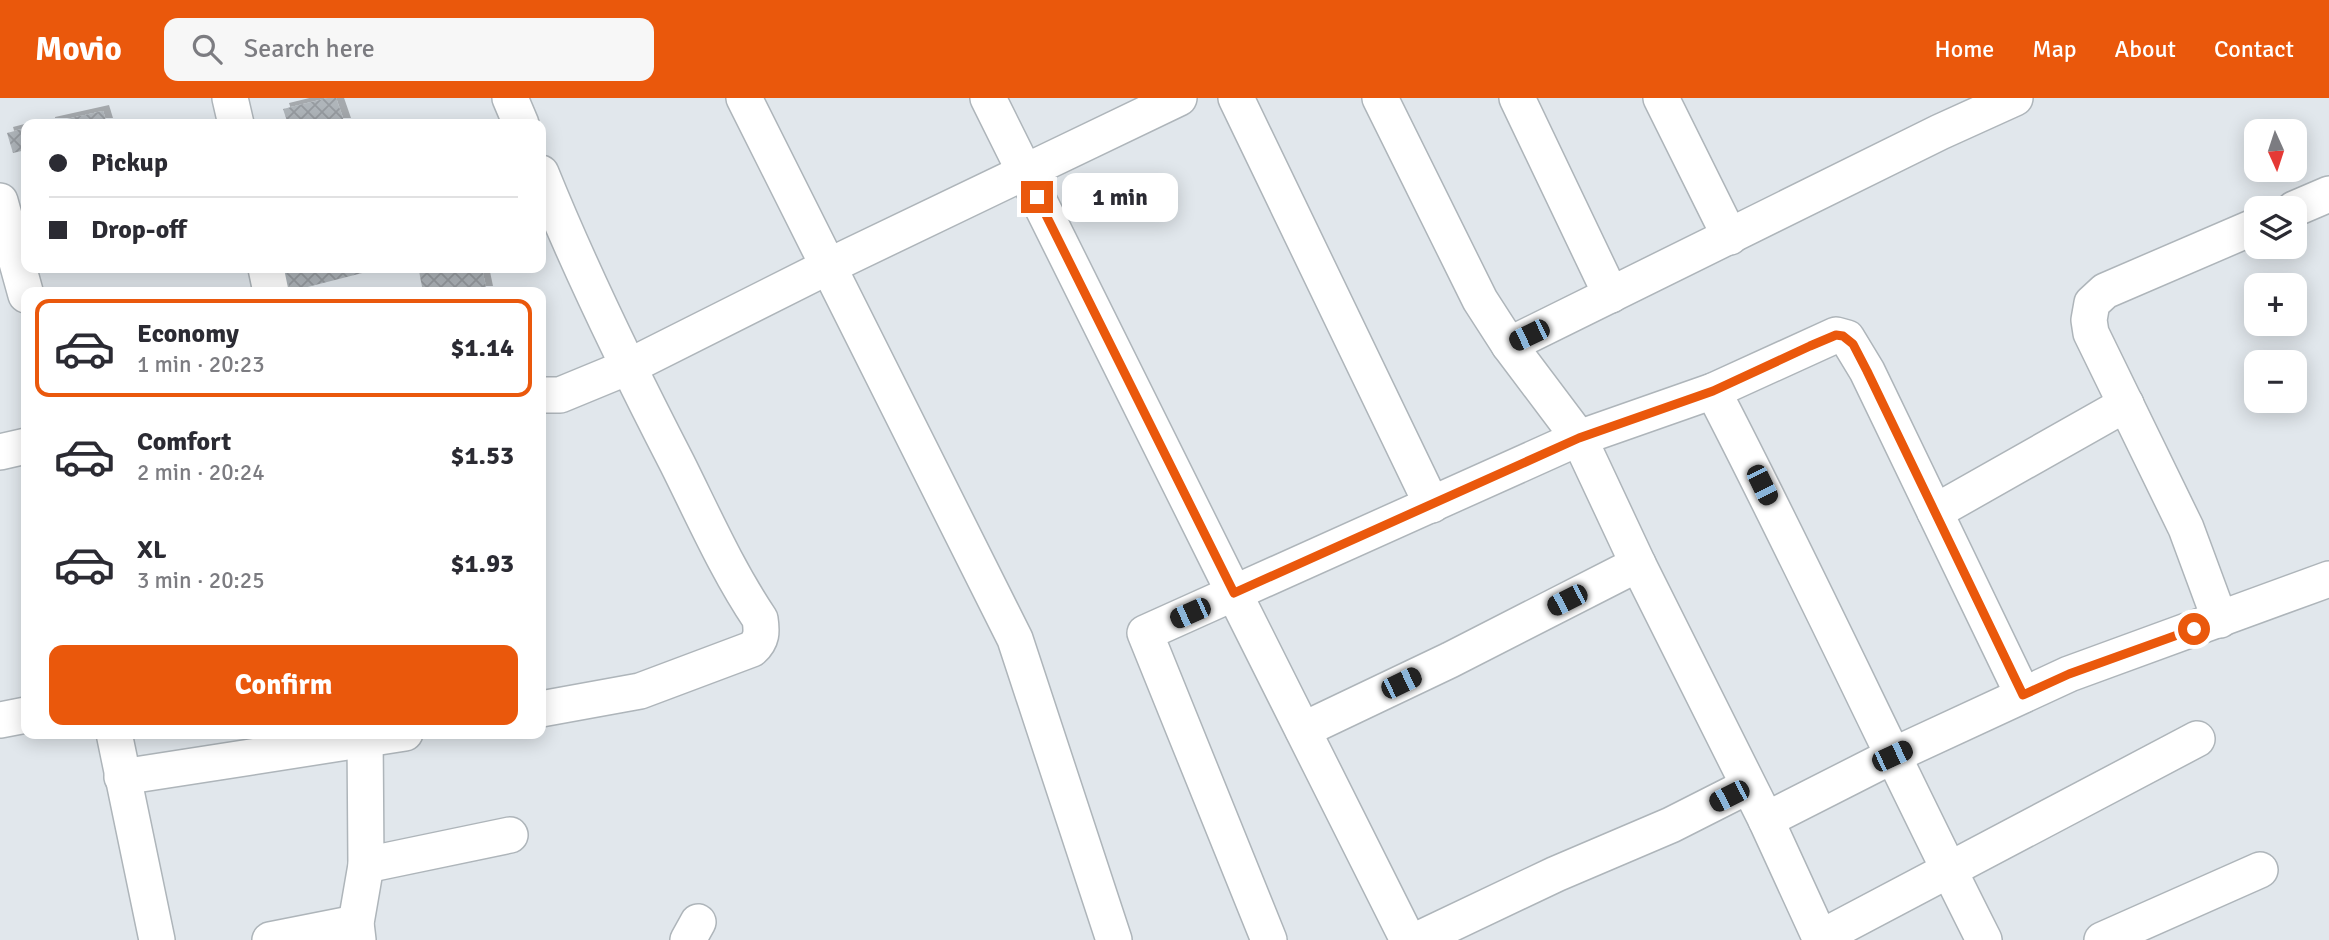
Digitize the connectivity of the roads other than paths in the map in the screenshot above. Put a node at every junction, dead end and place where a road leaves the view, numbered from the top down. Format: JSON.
{"nodes":[{"id":1,"x":230,"y":98,"type":"edge"},
{"id":2,"x":510,"y":98,"type":"edge"},
{"id":3,"x":744,"y":98,"type":"edge"},
{"id":4,"x":988,"y":98,"type":"edge"},
{"id":5,"x":1179,"y":98,"type":"edge"},
{"id":6,"x":1236,"y":98,"type":"edge"},
{"id":7,"x":1380,"y":98,"type":"edge"},
{"id":8,"x":1517,"y":98,"type":"edge"},
{"id":9,"x":1661,"y":98,"type":"edge"},
{"id":10,"x":2015,"y":98,"type":"edge"},
{"id":11,"x":1966,"y":108,"type":"edge"},
{"id":12,"x":235,"y":119,"type":"edge"},
{"id":13,"x":519,"y":119,"type":"edge"},
{"id":14,"x":1025,"y":172,"type":"junction"},
{"id":15,"x":546,"y":185,"type":"edge"},
{"id":16,"x":2329,"y":194,"type":"edge"},
{"id":17,"x":0,"y":201,"type":"edge"},
{"id":18,"x":2307,"y":203,"type":"edge"},
{"id":19,"x":2244,"y":231,"type":"edge"},
{"id":20,"x":1730,"y":237,"type":"junction"},
{"id":21,"x":827,"y":267,"type":"junction"},
{"id":22,"x":24,"y":287,"type":"edge"},
{"id":23,"x":1611,"y":295,"type":"junction"},
{"id":24,"x":1509,"y":345,"type":"junction"},
{"id":25,"x":628,"y":367,"type":"junction"},
{"id":26,"x":1713,"y":391,"type":"junction"},
{"id":27,"x":546,"y":395,"type":"edge"},
{"id":28,"x":2126,"y":404,"type":"junction"},
{"id":29,"x":1579,"y":438,"type":"junction"},
{"id":30,"x":21,"y":447,"type":"edge"},
{"id":31,"x":0,"y":452,"type":"edge"},
{"id":32,"x":1432,"y":505,"type":"junction"},
{"id":33,"x":1935,"y":512,"type":"junction"},
{"id":34,"x":1638,"y":564,"type":"junction"},
{"id":35,"x":2329,"y":579,"type":"edge"},
{"id":36,"x":1234,"y":593,"type":"junction"},
{"id":37,"x":2220,"y":620,"type":"junction"},
{"id":38,"x":2023,"y":695,"type":"junction"},
{"id":39,"x":546,"y":708,"type":"edge"},
{"id":40,"x":21,"y":716,"type":"edge"},
{"id":41,"x":0,"y":720,"type":"edge"},
{"id":42,"x":1303,"y":730,"type":"junction"},
{"id":43,"x":115,"y":739,"type":"edge"},
{"id":44,"x":354,"y":739,"type":"edge"},
{"id":45,"x":366,"y":739,"type":"edge"},
{"id":46,"x":2197,"y":739,"type":"dead end"},
{"id":47,"x":1892,"y":756,"type":"junction"},
{"id":48,"x":122,"y":778,"type":"junction"},
{"id":49,"x":1748,"y":786,"type":"junction"},
{"id":50,"x":1766,"y":820,"type":"junction"},
{"id":51,"x":510,"y":835,"type":"dead end"},
{"id":52,"x":366,"y":865,"type":"junction"},
{"id":53,"x":2260,"y":870,"type":"dead end"},
{"id":54,"x":1949,"y":871,"type":"junction"},
{"id":55,"x":357,"y":932,"type":"edge"},
{"id":56,"x":1820,"y":939,"type":"edge"},
{"id":57,"x":157,"y":940,"type":"edge"},
{"id":58,"x":270,"y":940,"type":"edge"},
{"id":59,"x":1115,"y":940,"type":"edge"},
{"id":60,"x":1269,"y":940,"type":"edge"},
{"id":61,"x":1408,"y":940,"type":"edge"},
{"id":62,"x":1417,"y":940,"type":"edge"},
{"id":63,"x":1984,"y":940,"type":"edge"},
{"id":64,"x":2102,"y":940,"type":"edge"}],
"edges":[{"from":1,"to":12,"type":"street"},
{"from":2,"to":13,"type":"street"},
{"from":3,"to":21,"type":"street"},
{"from":4,"to":14,"type":"street"},
{"from":5,"to":14,"type":"street"},
{"from":6,"to":32,"type":"street"},
{"from":7,"to":24,"type":"street"},
{"from":8,"to":23,"type":"street"},
{"from":9,"to":20,"type":"street"},
{"from":10,"to":11,"type":"street"},
{"from":11,"to":20,"type":"street"},
{"from":14,"to":21,"type":"street"},
{"from":14,"to":36,"type":"street"},
{"from":15,"to":25,"type":"street"},
{"from":16,"to":18,"type":"street"},
{"from":17,"to":22,"type":"street"},
{"from":19,"to":28,"type":"street"},
{"from":20,"to":23,"type":"street"},
{"from":21,"to":25,"type":"street"},
{"from":21,"to":59,"type":"street"},
{"from":23,"to":24,"type":"street"},
{"from":24,"to":29,"type":"street"},
{"from":25,"to":27,"type":"street"},
{"from":25,"to":39,"type":"street"},
{"from":26,"to":29,"type":"street"},
{"from":26,"to":33,"type":"street"},
{"from":26,"to":47,"type":"street"},
{"from":28,"to":33,"type":"street"},
{"from":28,"to":37,"type":"street"},
{"from":29,"to":32,"type":"street"},
{"from":29,"to":34,"type":"street"},
{"from":30,"to":31,"type":"street"},
{"from":32,"to":36,"type":"street"},
{"from":33,"to":38,"type":"street"},
{"from":34,"to":42,"type":"street"},
{"from":34,"to":49,"type":"street"},
{"from":35,"to":37,"type":"street"},
{"from":36,"to":42,"type":"street"},
{"from":36,"to":60,"type":"street"},
{"from":37,"to":38,"type":"street"},
{"from":38,"to":47,"type":"street"},
{"from":40,"to":41,"type":"street"},
{"from":42,"to":61,"type":"street"},
{"from":43,"to":48,"type":"street"},
{"from":44,"to":48,"type":"street"},
{"from":45,"to":52,"type":"street"},
{"from":46,"to":54,"type":"street"},
{"from":47,"to":50,"type":"street"},
{"from":47,"to":54,"type":"street"},
{"from":48,"to":57,"type":"street"},
{"from":49,"to":50,"type":"street"},
{"from":49,"to":62,"type":"street"},
{"from":50,"to":56,"type":"street"},
{"from":51,"to":52,"type":"street"},
{"from":52,"to":55,"type":"street"},
{"from":53,"to":64,"type":"street"},
{"from":54,"to":56,"type":"street"},
{"from":54,"to":63,"type":"street"},
{"from":55,"to":58,"type":"street"}]}
